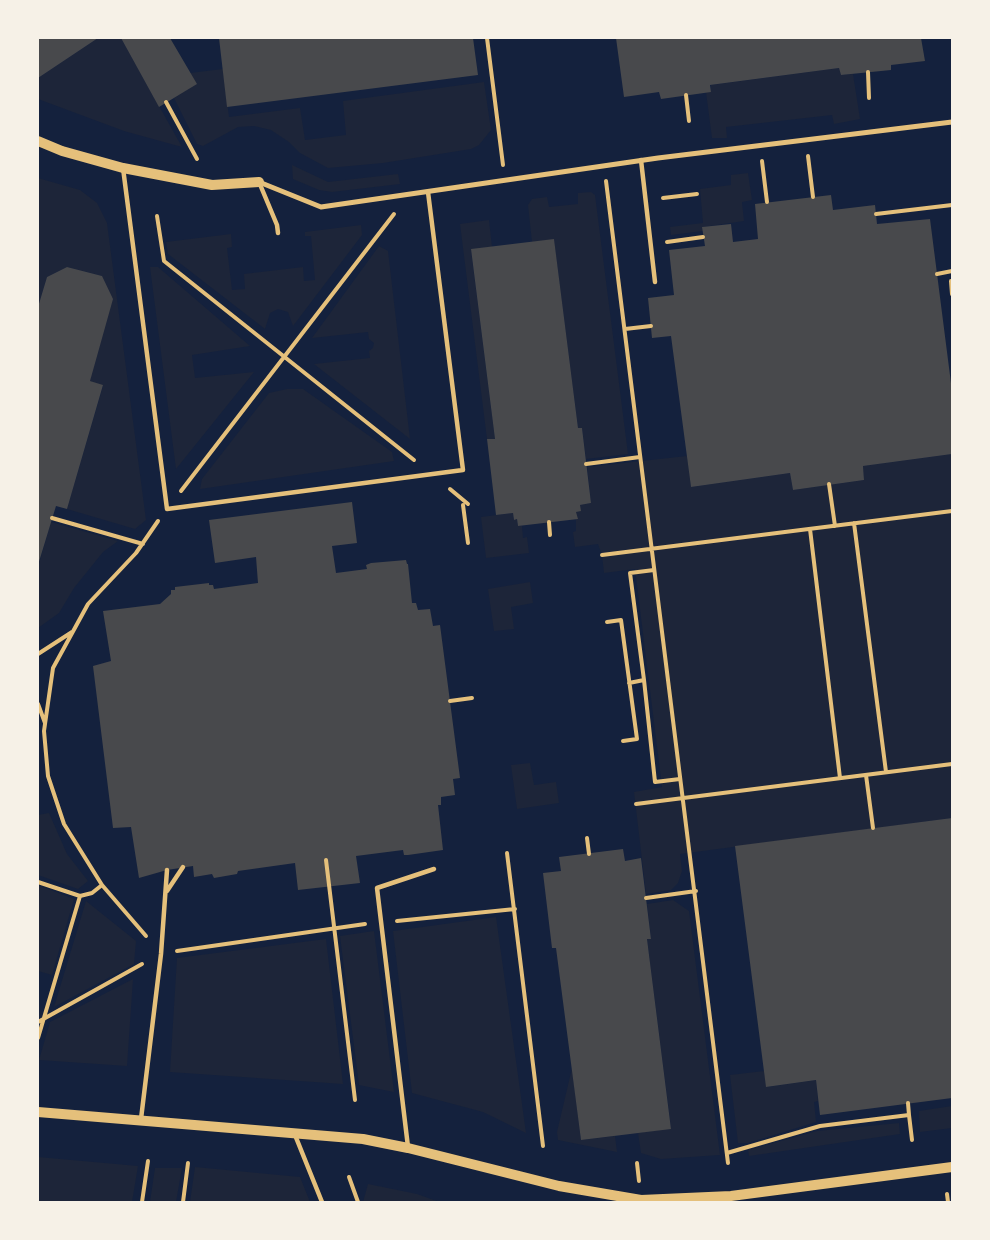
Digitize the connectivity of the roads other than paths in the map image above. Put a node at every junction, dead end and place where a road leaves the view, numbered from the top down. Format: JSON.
{"nodes":[{"id":1,"x":952,"y":122,"type":"edge"},
{"id":2,"x":38,"y":141,"type":"edge"},
{"id":3,"x":641,"y":160,"type":"junction"},
{"id":4,"x":123,"y":168,"type":"junction"},
{"id":5,"x":259,"y":182,"type":"junction"},
{"id":6,"x":428,"y":192,"type":"junction"},
{"id":7,"x":278,"y":232,"type":"dead end"},
{"id":8,"x":655,"y":282,"type":"dead end"},
{"id":9,"x":183,"y":867,"type":"dead end"},
{"id":10,"x":434,"y":869,"type":"dead end"},
{"id":11,"x":167,"y":870,"type":"dead end"},
{"id":12,"x":167,"y":891,"type":"junction"},
{"id":13,"x":38,"y":1112,"type":"edge"},
{"id":14,"x":141,"y":1122,"type":"junction"},
{"id":15,"x":294,"y":1132,"type":"junction"},
{"id":16,"x":408,"y":1148,"type":"junction"},
{"id":17,"x":952,"y":1167,"type":"edge"},
{"id":18,"x":603,"y":1198,"type":"edge"},
{"id":19,"x":322,"y":1203,"type":"edge"}],
"edges":[{"from":1,"to":3,"type":"street"},
{"from":2,"to":4,"type":"street"},
{"from":3,"to":6,"type":"street"},
{"from":3,"to":8,"type":"lane"},
{"from":4,"to":5,"type":"street"},
{"from":4,"to":6,"type":"lane"},
{"from":5,"to":6,"type":"street"},
{"from":5,"to":7,"type":"lane"},
{"from":9,"to":12,"type":"lane"},
{"from":10,"to":16,"type":"lane"},
{"from":11,"to":12,"type":"lane"},
{"from":12,"to":14,"type":"lane"},
{"from":13,"to":14,"type":"street"},
{"from":14,"to":15,"type":"street"},
{"from":15,"to":16,"type":"street"},
{"from":15,"to":19,"type":"lane"},
{"from":16,"to":18,"type":"street"},
{"from":17,"to":18,"type":"street"}]}
